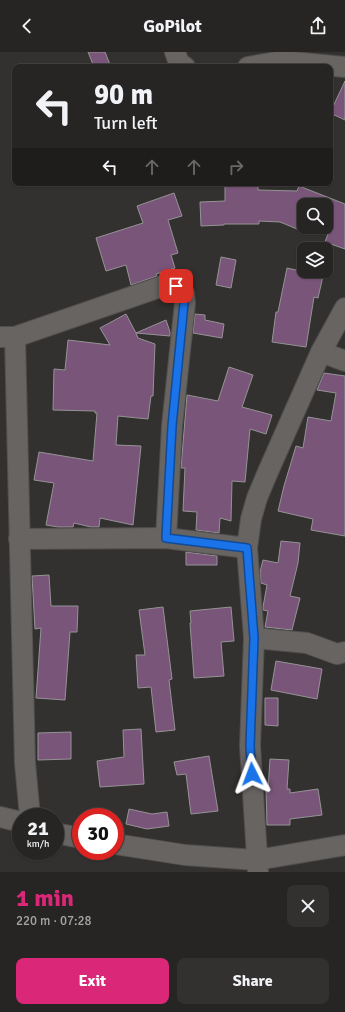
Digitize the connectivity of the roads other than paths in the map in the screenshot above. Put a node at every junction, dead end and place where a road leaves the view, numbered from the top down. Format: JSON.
{"nodes":[{"id":1,"x":175,"y":52,"type":"edge"},
{"id":2,"x":180,"y":64,"type":"edge"},
{"id":3,"x":265,"y":64,"type":"edge"},
{"id":4,"x":314,"y":64,"type":"edge"},
{"id":5,"x":333,"y":66,"type":"edge"},
{"id":6,"x":345,"y":67,"type":"edge"},
{"id":7,"x":345,"y":308,"type":"edge"},
{"id":8,"x":7,"y":337,"type":"edge"},
{"id":9,"x":321,"y":352,"type":"junction"},
{"id":10,"x":345,"y":361,"type":"edge"},
{"id":11,"x":166,"y":538,"type":"junction"},
{"id":12,"x":19,"y":539,"type":"junction"},
{"id":13,"x":247,"y":548,"type":"junction"},
{"id":14,"x":254,"y":638,"type":"junction"},
{"id":15,"x":345,"y":652,"type":"edge"},
{"id":16,"x":29,"y":808,"type":"edge"},
{"id":17,"x":0,"y":817,"type":"edge"},
{"id":18,"x":12,"y":820,"type":"edge"},
{"id":19,"x":124,"y":845,"type":"edge"},
{"id":20,"x":345,"y":845,"type":"edge"},
{"id":21,"x":258,"y":866,"type":"edge"}],
"edges":[{"from":1,"to":2,"type":"street"},
{"from":3,"to":4,"type":"street"},
{"from":5,"to":6,"type":"street"},
{"from":7,"to":9,"type":"street"},
{"from":8,"to":11,"type":"street"},
{"from":8,"to":12,"type":"street"},
{"from":9,"to":10,"type":"street"},
{"from":9,"to":13,"type":"street"},
{"from":11,"to":12,"type":"street"},
{"from":11,"to":13,"type":"street"},
{"from":12,"to":16,"type":"street"},
{"from":13,"to":14,"type":"street"},
{"from":14,"to":15,"type":"street"},
{"from":14,"to":21,"type":"street"},
{"from":17,"to":18,"type":"street"},
{"from":19,"to":21,"type":"street"},
{"from":20,"to":21,"type":"street"}]}
